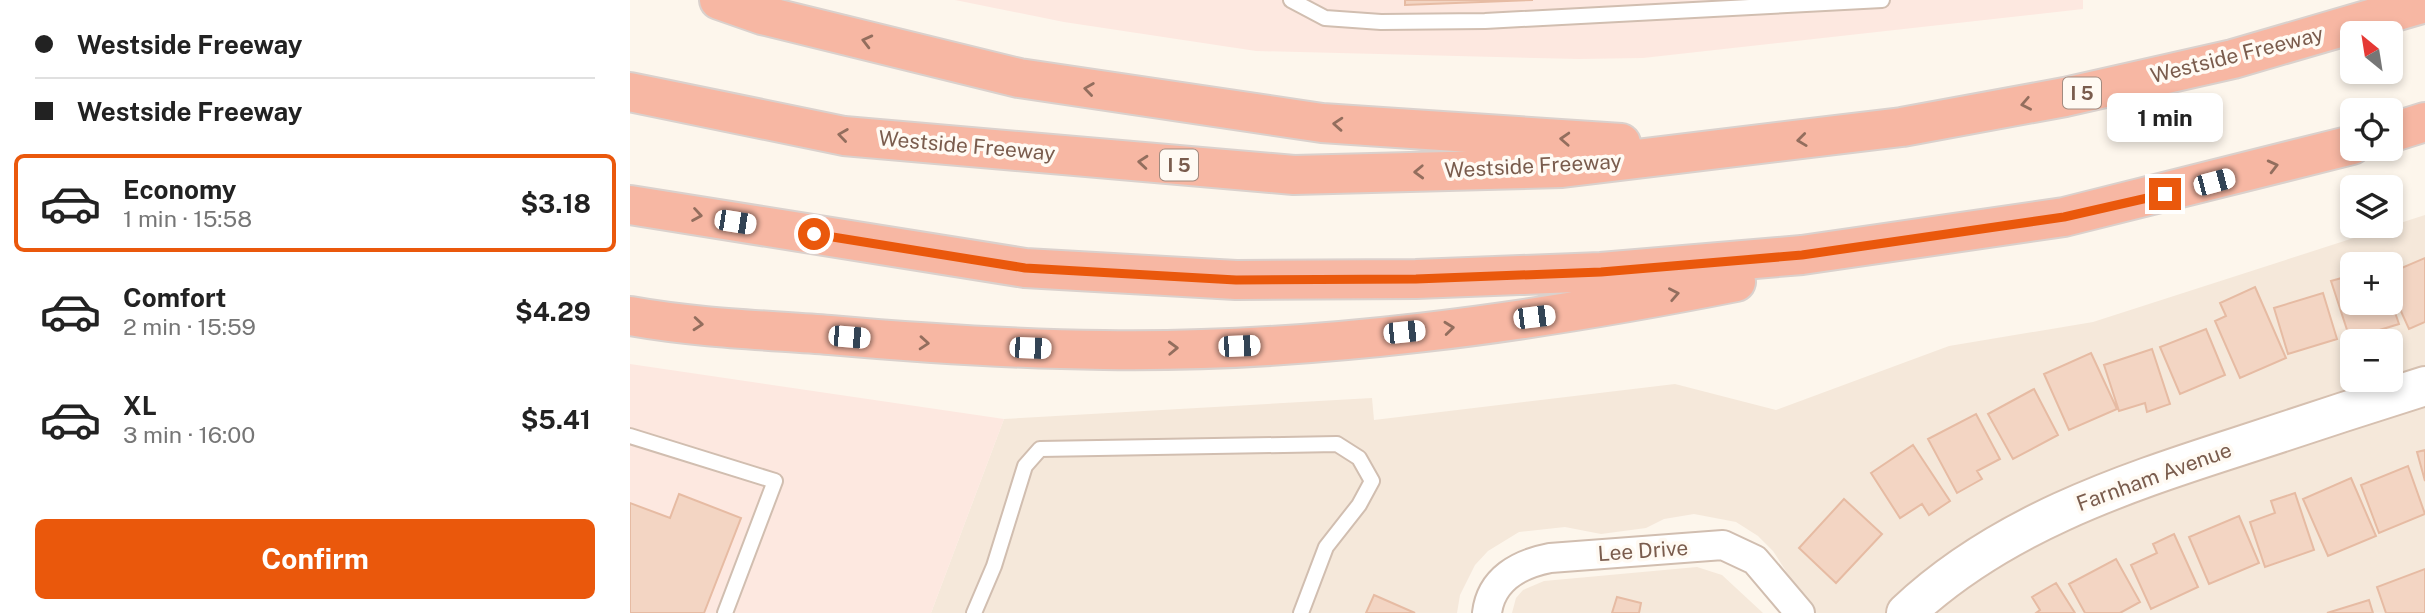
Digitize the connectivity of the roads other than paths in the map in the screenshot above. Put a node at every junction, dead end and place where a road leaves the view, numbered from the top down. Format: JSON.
{"nodes":[{"id":1,"x":719,"y":0,"type":"edge"},
{"id":2,"x":1291,"y":0,"type":"edge"},
{"id":3,"x":1882,"y":0,"type":"edge"},
{"id":4,"x":2425,"y":4,"type":"edge"},
{"id":5,"x":630,"y":92,"type":"edge"},
{"id":6,"x":2425,"y":122,"type":"edge"},
{"id":7,"x":2403,"y":129,"type":"edge"},
{"id":8,"x":2340,"y":148,"type":"edge"},
{"id":9,"x":1731,"y":149,"type":"junction"},
{"id":10,"x":630,"y":205,"type":"edge"},
{"id":11,"x":2064,"y":217,"type":"junction"},
{"id":12,"x":630,"y":316,"type":"edge"},
{"id":13,"x":2425,"y":386,"type":"edge"},
{"id":14,"x":630,"y":436,"type":"edge"},
{"id":15,"x":725,"y":613,"type":"edge"},
{"id":16,"x":974,"y":613,"type":"edge"},
{"id":17,"x":1301,"y":613,"type":"edge"},
{"id":18,"x":1487,"y":613,"type":"edge"},
{"id":19,"x":1800,"y":613,"type":"edge"},
{"id":20,"x":1906,"y":613,"type":"edge"}],
"edges":[{"from":9,"to":1,"type":"highway","one_way":true},
{"from":2,"to":3,"type":"lane"},
{"from":4,"to":9,"type":"highway","name":"Westside Freeway","number":"I 5","one_way":true},
{"from":9,"to":5,"type":"highway","name":"Westside Freeway","number":"I 5","one_way":true},
{"from":6,"to":7,"type":"highway"},
{"from":11,"to":8,"type":"highway","one_way":true},
{"from":10,"to":11,"type":"highway","one_way":true},
{"from":12,"to":11,"type":"highway","one_way":true},
{"from":13,"to":20,"type":"street","name":"Farnham Avenue"},
{"from":14,"to":15,"type":"lane"},
{"from":16,"to":17,"type":"lane"},
{"from":18,"to":19,"type":"street","name":"Lee Drive"}]}
